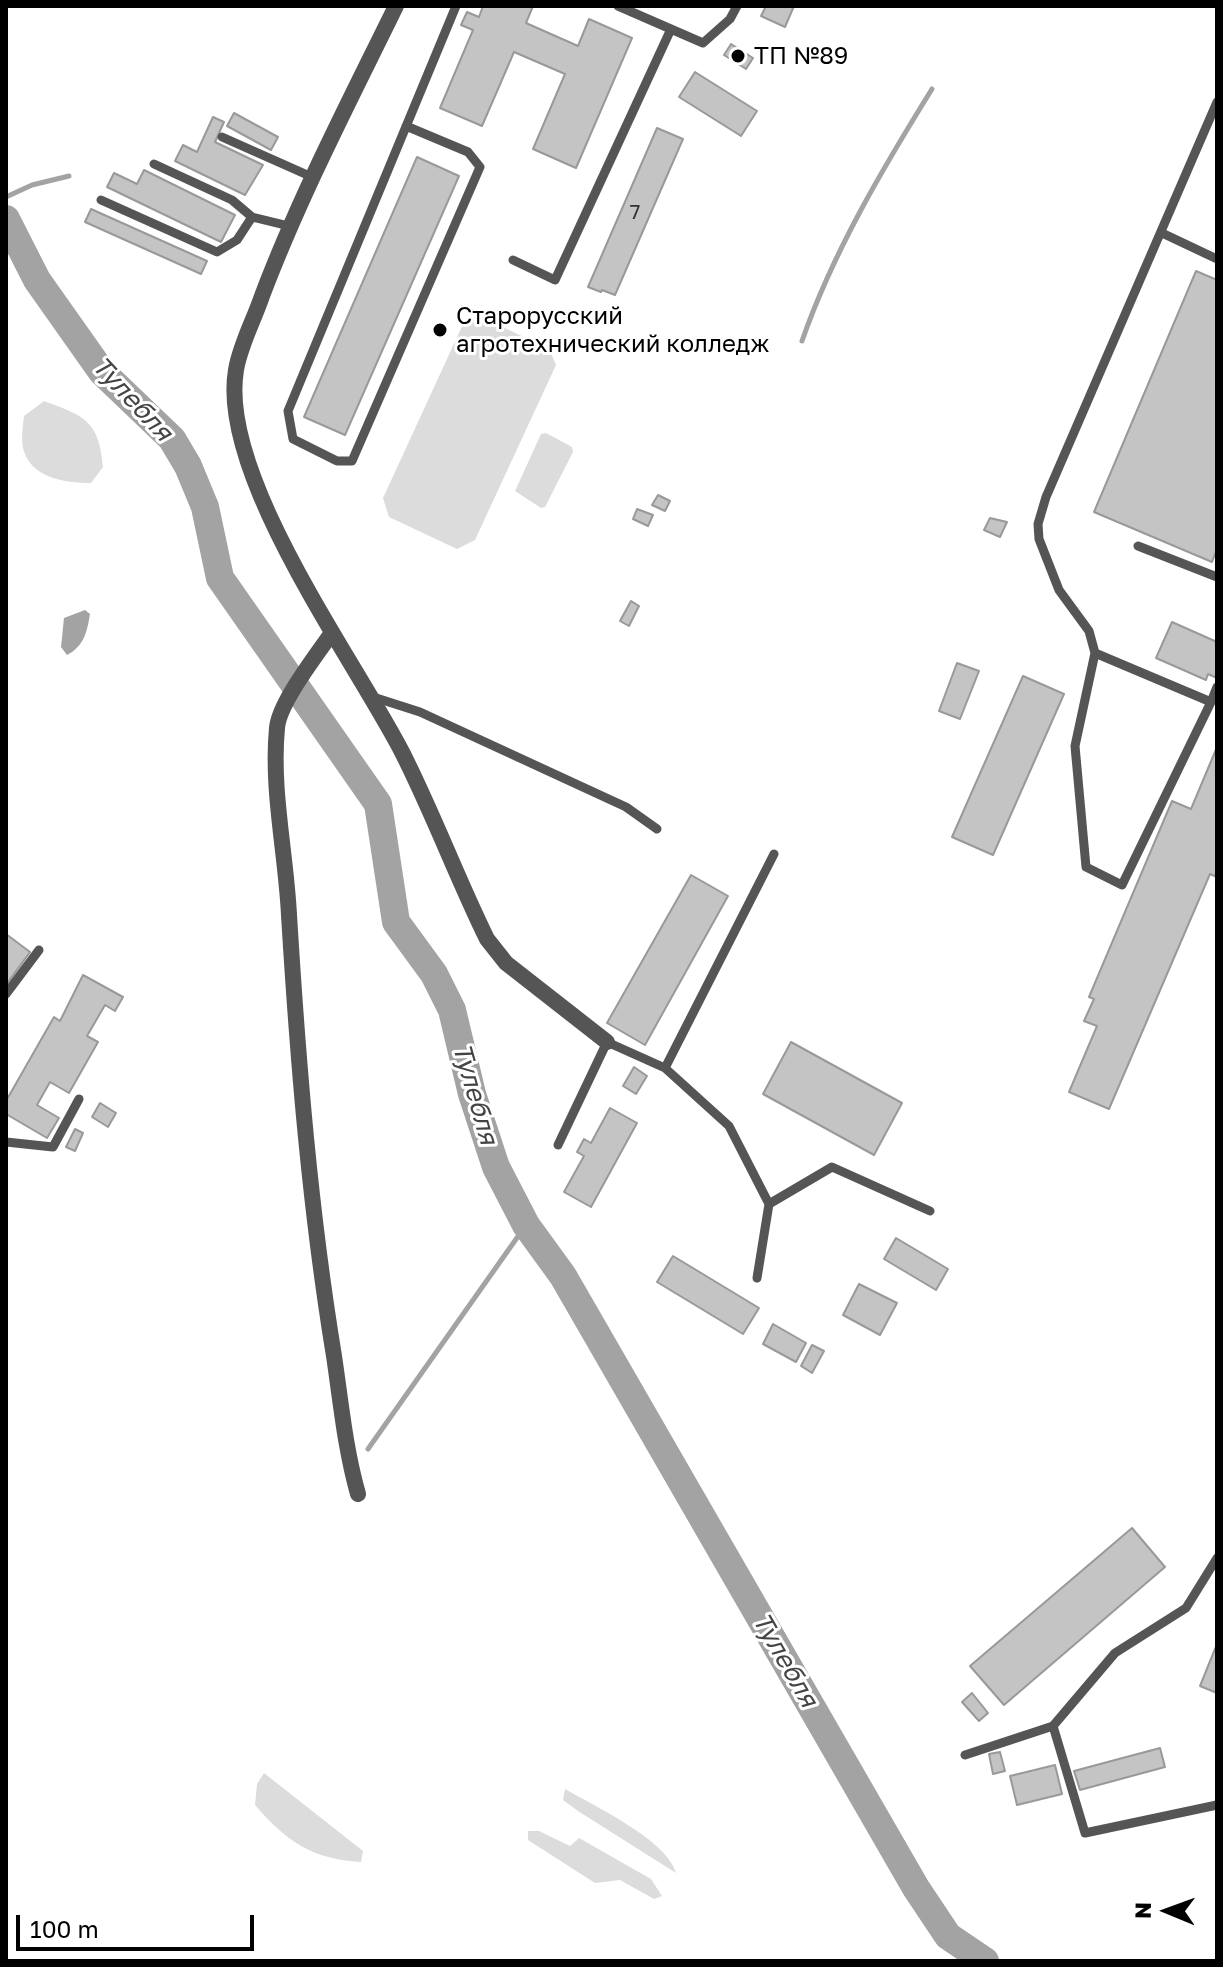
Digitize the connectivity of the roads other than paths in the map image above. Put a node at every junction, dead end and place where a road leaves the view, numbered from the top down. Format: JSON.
{"nodes":[{"id":1,"x":396,"y":6,"type":"edge"},
{"id":2,"x":456,"y":6,"type":"edge"},
{"id":3,"x":618,"y":6,"type":"edge"},
{"id":4,"x":737,"y":6,"type":"edge"},
{"id":5,"x":671,"y":29,"type":"junction"},
{"id":6,"x":1217,"y":102,"type":"edge"},
{"id":7,"x":406,"y":126,"type":"junction"},
{"id":8,"x":222,"y":137,"type":"dead end"},
{"id":9,"x":154,"y":164,"type":"dead end"},
{"id":10,"x":312,"y":177,"type":"junction"},
{"id":11,"x":101,"y":200,"type":"dead end"},
{"id":12,"x":252,"y":217,"type":"junction"},
{"id":13,"x":289,"y":226,"type":"junction"},
{"id":14,"x":1162,"y":233,"type":"junction"},
{"id":15,"x":1217,"y":259,"type":"edge"},
{"id":16,"x":513,"y":260,"type":"dead end"},
{"id":17,"x":1138,"y":546,"type":"dead end"},
{"id":18,"x":1217,"y":577,"type":"edge"},
{"id":19,"x":331,"y":634,"type":"junction"},
{"id":20,"x":1095,"y":653,"type":"junction"},
{"id":21,"x":1217,"y":687,"type":"edge"},
{"id":22,"x":370,"y":696,"type":"junction"},
{"id":23,"x":1211,"y":702,"type":"junction"},
{"id":24,"x":657,"y":829,"type":"dead end"},
{"id":25,"x":774,"y":854,"type":"dead end"},
{"id":26,"x":39,"y":950,"type":"dead end"},
{"id":27,"x":6,"y":994,"type":"edge"},
{"id":28,"x":607,"y":1042,"type":"junction"},
{"id":29,"x":665,"y":1068,"type":"junction"},
{"id":30,"x":79,"y":1099,"type":"dead end"},
{"id":31,"x":6,"y":1142,"type":"edge"},
{"id":32,"x":558,"y":1145,"type":"dead end"},
{"id":33,"x":769,"y":1204,"type":"junction"},
{"id":34,"x":930,"y":1211,"type":"dead end"},
{"id":35,"x":757,"y":1278,"type":"dead end"},
{"id":36,"x":358,"y":1494,"type":"dead end"},
{"id":37,"x":1217,"y":1558,"type":"edge"},
{"id":38,"x":1053,"y":1726,"type":"junction"},
{"id":39,"x":965,"y":1755,"type":"dead end"},
{"id":40,"x":1217,"y":1805,"type":"edge"}],
"edges":[{"from":1,"to":10,"type":"street"},
{"from":2,"to":7,"type":"lane"},
{"from":3,"to":5,"type":"lane"},
{"from":4,"to":5,"type":"lane"},
{"from":5,"to":16,"type":"lane"},
{"from":6,"to":14,"type":"lane"},
{"from":7,"to":7,"type":"lane"},
{"from":8,"to":10,"type":"lane"},
{"from":9,"to":12,"type":"lane"},
{"from":10,"to":13,"type":"street"},
{"from":11,"to":12,"type":"lane"},
{"from":12,"to":13,"type":"lane"},
{"from":13,"to":19,"type":"street"},
{"from":14,"to":15,"type":"lane"},
{"from":14,"to":20,"type":"lane"},
{"from":17,"to":18,"type":"lane"},
{"from":19,"to":22,"type":"street"},
{"from":19,"to":36,"type":"street"},
{"from":20,"to":23,"type":"lane"},
{"from":20,"to":23,"type":"lane"},
{"from":21,"to":23,"type":"lane"},
{"from":22,"to":24,"type":"lane"},
{"from":22,"to":28,"type":"street"},
{"from":25,"to":29,"type":"lane"},
{"from":26,"to":27,"type":"lane"},
{"from":28,"to":29,"type":"lane"},
{"from":28,"to":32,"type":"lane"},
{"from":29,"to":33,"type":"lane"},
{"from":30,"to":31,"type":"lane"},
{"from":33,"to":34,"type":"lane"},
{"from":33,"to":35,"type":"lane"},
{"from":37,"to":38,"type":"lane"},
{"from":38,"to":39,"type":"lane"},
{"from":38,"to":40,"type":"lane"}]}
